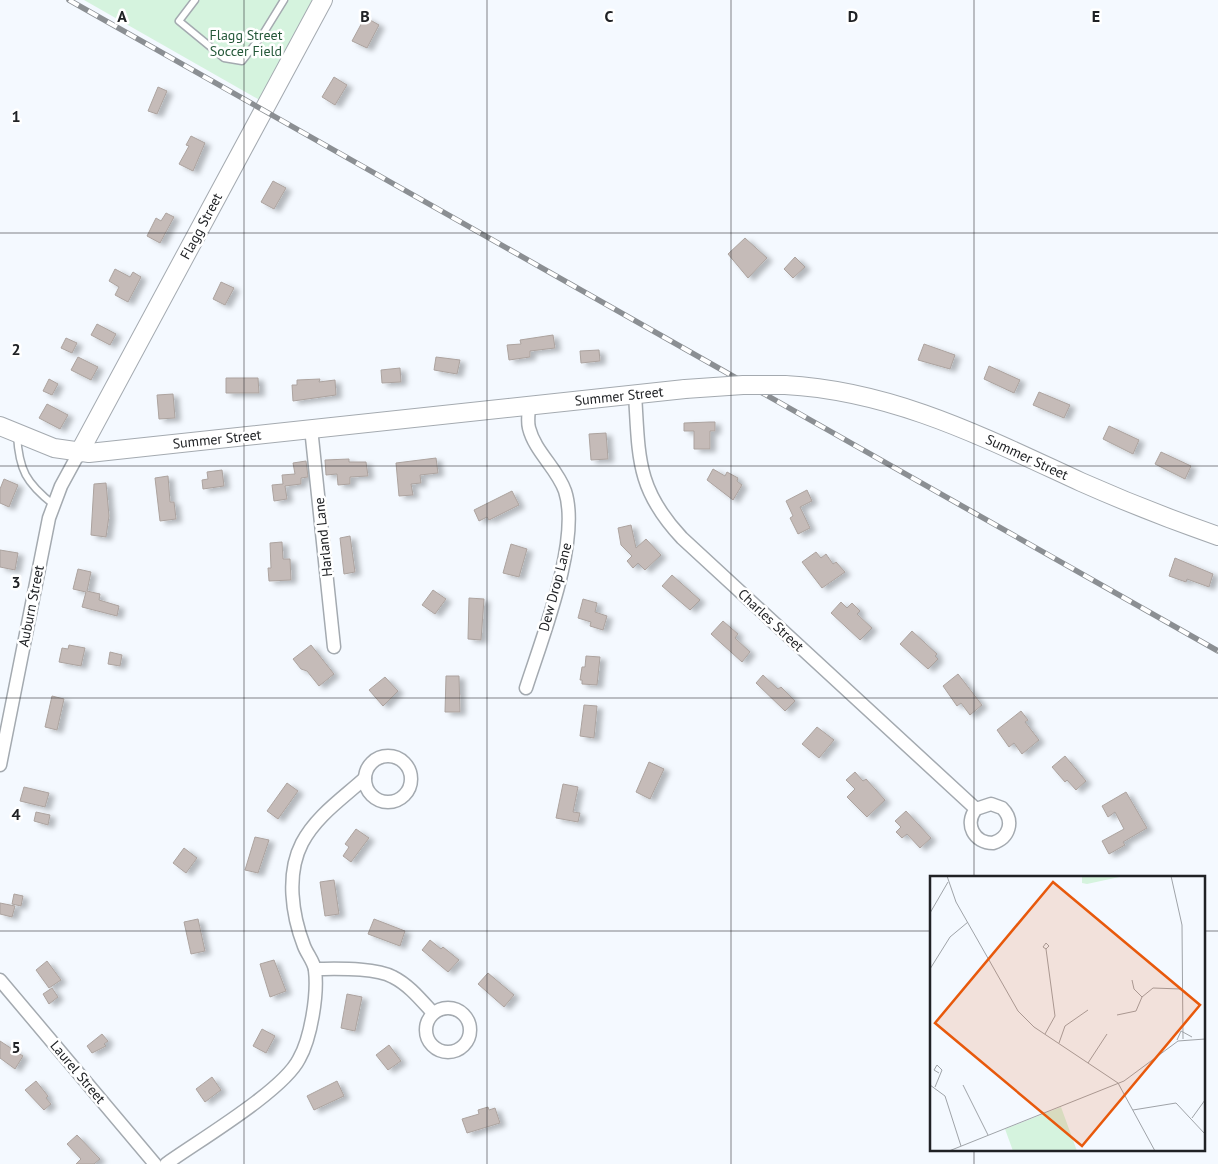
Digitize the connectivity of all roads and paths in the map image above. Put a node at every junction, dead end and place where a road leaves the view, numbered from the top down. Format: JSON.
{"nodes":[{"id":1,"x":195,"y":0,"type":"edge"},
{"id":2,"x":284,"y":0,"type":"edge"},
{"id":3,"x":324,"y":0,"type":"edge"},
{"id":4,"x":635,"y":394,"type":"junction"},
{"id":5,"x":529,"y":405,"type":"junction"},
{"id":6,"x":0,"y":426,"type":"edge"},
{"id":7,"x":311,"y":428,"type":"junction"},
{"id":8,"x":17,"y":433,"type":"junction"},
{"id":9,"x":79,"y":453,"type":"junction"},
{"id":10,"x":54,"y":505,"type":"junction"},
{"id":11,"x":1218,"y":536,"type":"edge"},
{"id":12,"x":334,"y":647,"type":"dead end"},
{"id":13,"x":526,"y":688,"type":"dead end"},
{"id":14,"x":0,"y":765,"type":"edge"},
{"id":15,"x":365,"y":778,"type":"dead end"},
{"id":16,"x":976,"y":809,"type":"dead end"},
{"id":17,"x":315,"y":969,"type":"junction"},
{"id":18,"x":0,"y":980,"type":"edge"},
{"id":19,"x":434,"y":1013,"type":"dead end"},
{"id":20,"x":155,"y":1164,"type":"edge"},
{"id":21,"x":166,"y":1164,"type":"edge"}],
"edges":[{"from":1,"to":2,"type":"lane"},
{"from":3,"to":9,"type":"main road","name":"Flagg Street"},
{"from":4,"to":5,"type":"main road","name":"Summer Street"},
{"from":4,"to":11,"type":"main road","name":"Summer Street","bridge":true},
{"from":4,"to":16,"type":"street","name":"Charles Street"},
{"from":5,"to":7,"type":"main road","name":"Summer Street"},
{"from":5,"to":13,"type":"street","name":"Dew Drop Lane"},
{"from":6,"to":8,"type":"main road","name":"Summer Street"},
{"from":7,"to":9,"type":"main road","name":"Summer Street"},
{"from":7,"to":12,"type":"street","name":"Harland Lane"},
{"from":8,"to":9,"type":"main road","name":"Summer Street"},
{"from":8,"to":10,"type":"lane"},
{"from":9,"to":10,"type":"street","name":"Auburn Street"},
{"from":10,"to":14,"type":"street","name":"Auburn Street"},
{"from":15,"to":17,"type":"street"},
{"from":17,"to":19,"type":"street"},
{"from":17,"to":21,"type":"street"},
{"from":18,"to":20,"type":"street","name":"Laurel Street"}]}
